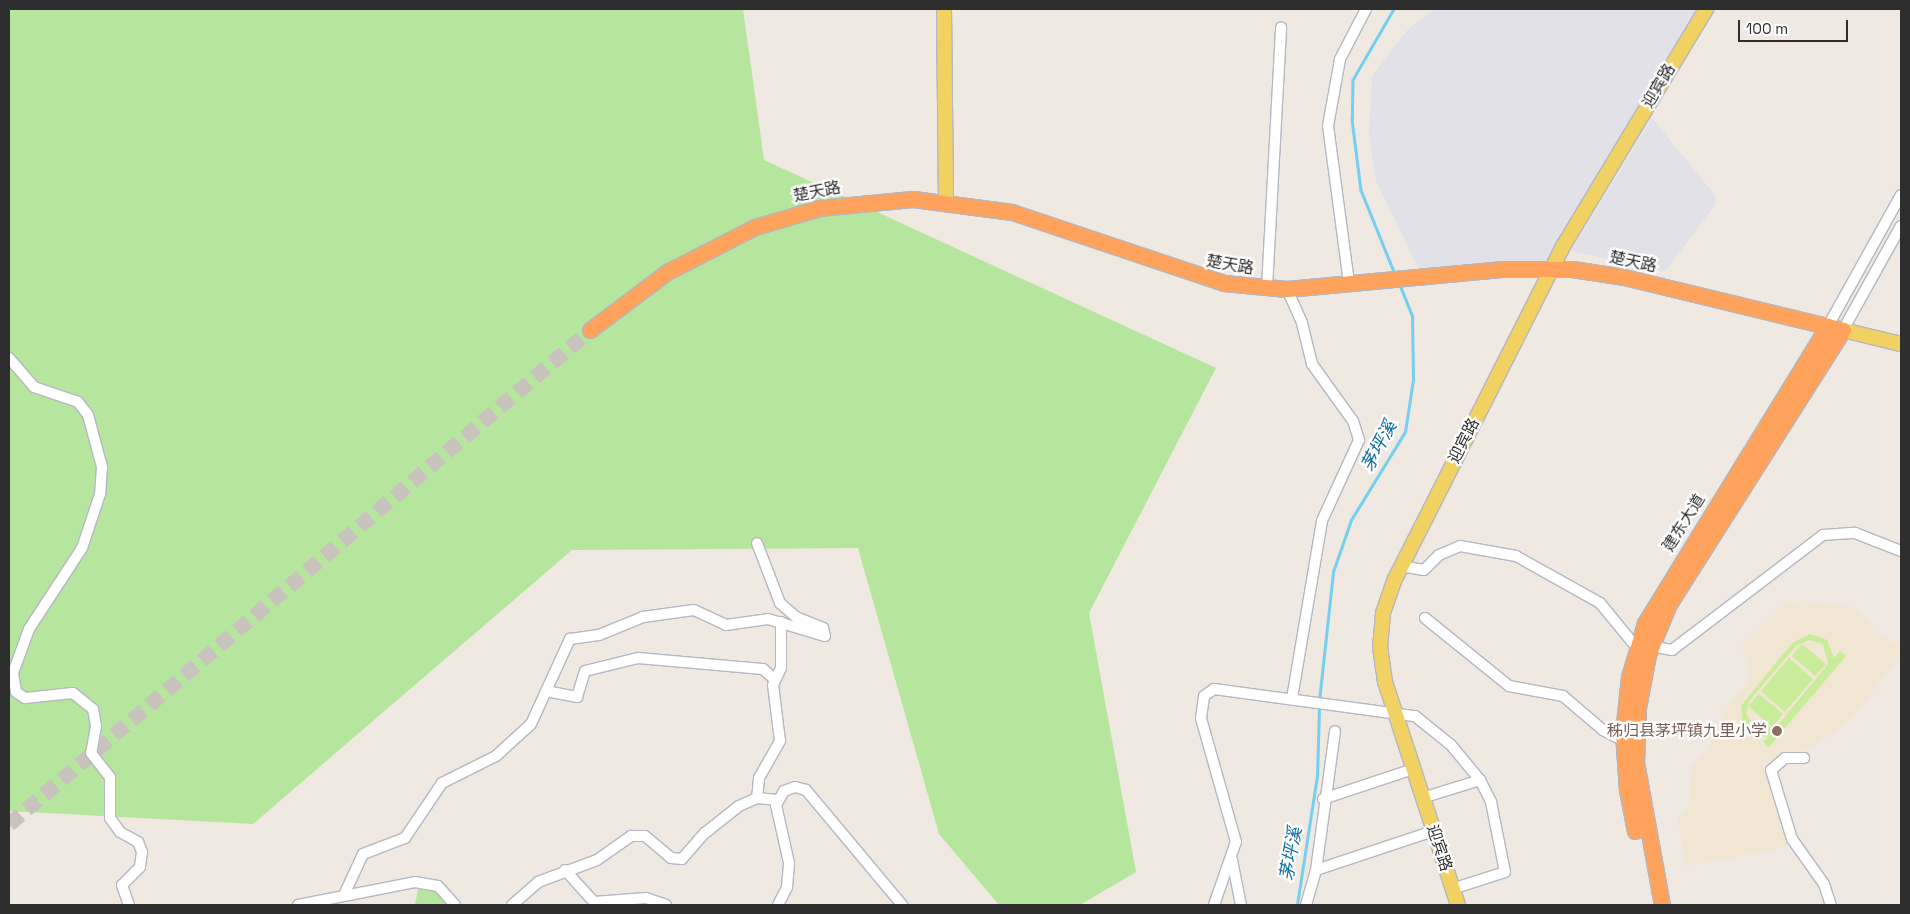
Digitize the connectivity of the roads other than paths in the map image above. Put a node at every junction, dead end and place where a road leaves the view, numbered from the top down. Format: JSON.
{"nodes":[{"id":1,"x":944,"y":9,"type":"edge"},
{"id":2,"x":1366,"y":9,"type":"edge"},
{"id":3,"x":1706,"y":9,"type":"edge"},
{"id":4,"x":1281,"y":27,"type":"dead end"},
{"id":5,"x":1901,"y":195,"type":"edge"},
{"id":6,"x":946,"y":200,"type":"junction"},
{"id":7,"x":1901,"y":226,"type":"edge"},
{"id":8,"x":1552,"y":268,"type":"junction"},
{"id":9,"x":1349,"y":284,"type":"junction"},
{"id":10,"x":1267,"y":288,"type":"junction"},
{"id":11,"x":1287,"y":288,"type":"junction"},
{"id":12,"x":1828,"y":326,"type":"junction"},
{"id":13,"x":590,"y":330,"type":"tunnel mouth"},
{"id":14,"x":1844,"y":330,"type":"junction"},
{"id":15,"x":1901,"y":344,"type":"edge"},
{"id":16,"x":9,"y":358,"type":"edge"},
{"id":17,"x":757,"y":543,"type":"dead end"},
{"id":18,"x":1901,"y":551,"type":"edge"},
{"id":19,"x":1401,"y":566,"type":"junction"},
{"id":20,"x":1425,"y":618,"type":"dead end"},
{"id":21,"x":781,"y":622,"type":"junction"},
{"id":22,"x":1644,"y":646,"type":"junction"},
{"id":23,"x":774,"y":678,"type":"junction"},
{"id":24,"x":546,"y":691,"type":"junction"},
{"id":25,"x":1296,"y":700,"type":"junction"},
{"id":26,"x":1394,"y":713,"type":"junction"},
{"id":27,"x":1335,"y":731,"type":"dead end"},
{"id":28,"x":1630,"y":743,"type":"junction"},
{"id":29,"x":1804,"y":758,"type":"dead end"},
{"id":30,"x":1413,"y":769,"type":"junction"},
{"id":31,"x":1480,"y":780,"type":"junction"},
{"id":32,"x":757,"y":798,"type":"junction"},
{"id":33,"x":1422,"y":798,"type":"junction"},
{"id":34,"x":1322,"y":799,"type":"junction"},
{"id":35,"x":778,"y":800,"type":"junction"},
{"id":36,"x":1433,"y":831,"type":"junction"},
{"id":37,"x":1232,"y":860,"type":"junction"},
{"id":38,"x":564,"y":870,"type":"junction"},
{"id":39,"x":1316,"y":870,"type":"junction"},
{"id":40,"x":1452,"y":888,"type":"junction"},
{"id":41,"x":344,"y":895,"type":"junction"},
{"id":42,"x":129,"y":905,"type":"edge"},
{"id":43,"x":298,"y":905,"type":"edge"},
{"id":44,"x":455,"y":905,"type":"edge"},
{"id":45,"x":512,"y":905,"type":"edge"},
{"id":46,"x":666,"y":905,"type":"edge"},
{"id":47,"x":778,"y":905,"type":"edge"},
{"id":48,"x":902,"y":905,"type":"edge"},
{"id":49,"x":1214,"y":905,"type":"edge"},
{"id":50,"x":1241,"y":905,"type":"edge"},
{"id":51,"x":1306,"y":905,"type":"edge"},
{"id":52,"x":1458,"y":905,"type":"edge"},
{"id":53,"x":1652,"y":905,"type":"edge"},
{"id":54,"x":1662,"y":905,"type":"edge"},
{"id":55,"x":1831,"y":905,"type":"edge"}],
"edges":[{"from":1,"to":6,"type":"main road"},
{"from":2,"to":9,"type":"street"},
{"from":3,"to":8,"type":"main road","name":"迎宾路"},
{"from":4,"to":10,"type":"street"},
{"from":5,"to":12,"type":"street","name":"建东大道"},
{"from":6,"to":10,"type":"highway","name":"楚天路"},
{"from":6,"to":13,"type":"highway","name":"楚天路"},
{"from":7,"to":14,"type":"street","name":"建东大道"},
{"from":8,"to":9,"type":"highway","name":"楚天路"},
{"from":8,"to":12,"type":"highway","name":"楚天路"},
{"from":8,"to":19,"type":"main road","name":"迎宾路"},
{"from":9,"to":11,"type":"highway","name":"楚天路"},
{"from":10,"to":11,"type":"highway","name":"楚天路"},
{"from":11,"to":25,"type":"street"},
{"from":12,"to":14,"type":"highway","name":"楚天路"},
{"from":12,"to":22,"type":"highway","name":"建东大道"},
{"from":14,"to":15,"type":"main road","name":"楚天路"},
{"from":14,"to":22,"type":"highway","name":"建东大道"},
{"from":16,"to":42,"type":"street"},
{"from":17,"to":21,"type":"street"},
{"from":18,"to":22,"type":"street"},
{"from":19,"to":22,"type":"street"},
{"from":19,"to":26,"type":"main road","name":"迎宾路"},
{"from":20,"to":28,"type":"street"},
{"from":21,"to":23,"type":"street"},
{"from":21,"to":24,"type":"street"},
{"from":22,"to":28,"type":"highway","name":"建东大道"},
{"from":23,"to":24,"type":"street"},
{"from":23,"to":32,"type":"street"},
{"from":24,"to":41,"type":"street"},
{"from":25,"to":26,"type":"street"},
{"from":25,"to":37,"type":"street"},
{"from":26,"to":30,"type":"main road","name":"迎宾路"},
{"from":26,"to":31,"type":"street"},
{"from":27,"to":34,"type":"street"},
{"from":28,"to":53,"type":"highway","name":"建东大道"},
{"from":28,"to":54,"type":"highway","name":"建东大道"},
{"from":29,"to":55,"type":"street"},
{"from":30,"to":33,"type":"main road","name":"迎宾路"},
{"from":30,"to":34,"type":"street"},
{"from":31,"to":33,"type":"street"},
{"from":31,"to":40,"type":"street"},
{"from":32,"to":35,"type":"street"},
{"from":32,"to":38,"type":"street"},
{"from":33,"to":36,"type":"main road","name":"迎宾路"},
{"from":34,"to":39,"type":"street"},
{"from":35,"to":47,"type":"street"},
{"from":35,"to":48,"type":"street"},
{"from":36,"to":39,"type":"street"},
{"from":36,"to":40,"type":"main road","name":"迎宾路"},
{"from":37,"to":49,"type":"street"},
{"from":37,"to":50,"type":"street"},
{"from":38,"to":45,"type":"street"},
{"from":38,"to":46,"type":"street"},
{"from":39,"to":51,"type":"street"},
{"from":40,"to":52,"type":"main road","name":"迎宾路"},
{"from":41,"to":43,"type":"street"},
{"from":41,"to":44,"type":"street"}]}
